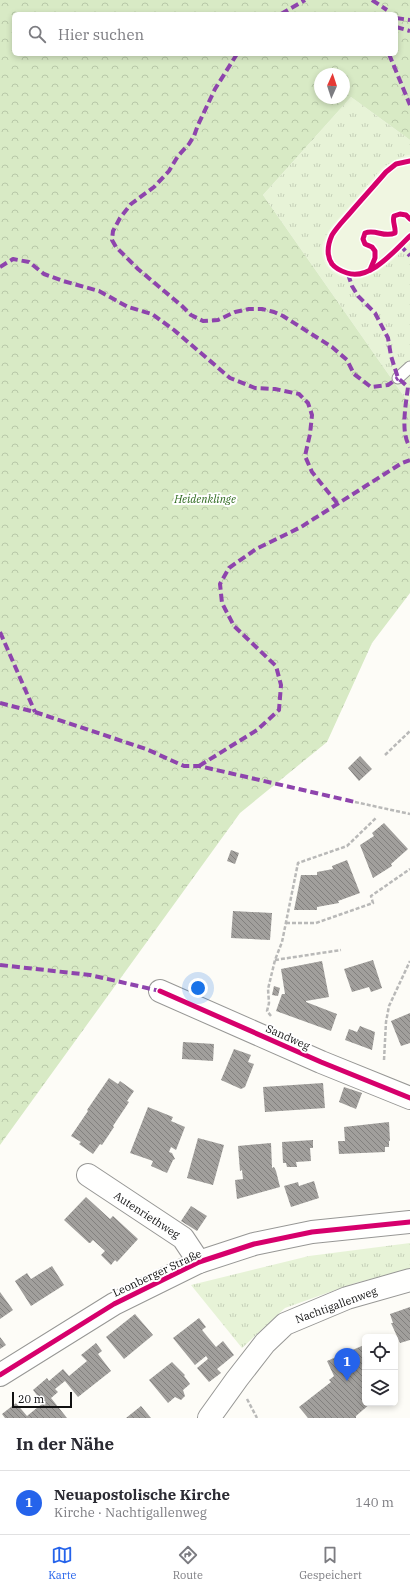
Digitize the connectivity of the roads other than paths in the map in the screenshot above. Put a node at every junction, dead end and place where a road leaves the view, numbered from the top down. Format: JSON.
{"nodes":[{"id":1,"x":410,"y":367,"type":"edge"},
{"id":2,"x":398,"y":378,"type":"dead end"},
{"id":3,"x":160,"y":991,"type":"dead end"},
{"id":4,"x":410,"y":1098,"type":"edge"},
{"id":5,"x":88,"y":1175,"type":"dead end"},
{"id":6,"x":410,"y":1222,"type":"edge"},
{"id":7,"x":199,"y":1262,"type":"junction"},
{"id":8,"x":410,"y":1280,"type":"edge"},
{"id":9,"x":0,"y":1376,"type":"edge"},
{"id":10,"x":210,"y":1418,"type":"edge"}],
"edges":[{"from":1,"to":2,"type":"lane"},
{"from":3,"to":4,"type":"street","name":"Sandweg"},
{"from":5,"to":7,"type":"street","name":"Autenriethweg"},
{"from":6,"to":7,"type":"street","name":"Leonberger Straße"},
{"from":7,"to":9,"type":"street","name":"Leonberger Straße"},
{"from":8,"to":10,"type":"street","name":"Nachtigallenweg"}]}
